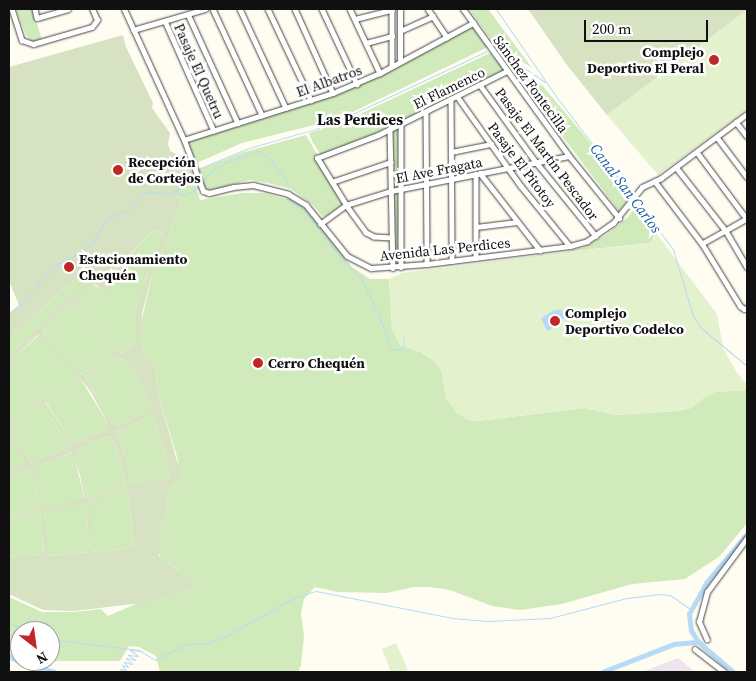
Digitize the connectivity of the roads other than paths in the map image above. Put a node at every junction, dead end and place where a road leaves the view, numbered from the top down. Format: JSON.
{"nodes":[{"id":1,"x":12,"y":9,"type":"edge"},
{"id":2,"x":35,"y":9,"type":"edge"},
{"id":3,"x":68,"y":9,"type":"edge"},
{"id":4,"x":92,"y":9,"type":"edge"},
{"id":5,"x":124,"y":9,"type":"edge"},
{"id":6,"x":205,"y":9,"type":"edge"},
{"id":7,"x":213,"y":9,"type":"edge"},
{"id":8,"x":240,"y":9,"type":"edge"},
{"id":9,"x":268,"y":9,"type":"edge"},
{"id":10,"x":295,"y":9,"type":"edge"},
{"id":11,"x":322,"y":9,"type":"edge"},
{"id":12,"x":350,"y":9,"type":"edge"},
{"id":13,"x":392,"y":9,"type":"edge"},
{"id":14,"x":400,"y":9,"type":"edge"},
{"id":15,"x":428,"y":9,"type":"edge"},
{"id":16,"x":463,"y":9,"type":"edge"},
{"id":17,"x":188,"y":14,"type":"junction"},
{"id":18,"x":433,"y":16,"type":"junction"},
{"id":19,"x":355,"y":19,"type":"junction"},
{"id":20,"x":165,"y":21,"type":"junction"},
{"id":21,"x":473,"y":23,"type":"junction"},
{"id":22,"x":133,"y":30,"type":"junction"},
{"id":23,"x":400,"y":31,"type":"junction"},
{"id":24,"x":392,"y":36,"type":"junction"},
{"id":25,"x":447,"y":37,"type":"junction"},
{"id":26,"x":366,"y":43,"type":"junction"},
{"id":27,"x":400,"y":61,"type":"junction"},
{"id":28,"x":392,"y":66,"type":"junction"},
{"id":29,"x":507,"y":71,"type":"junction"},
{"id":30,"x":380,"y":73,"type":"junction"},
{"id":31,"x":357,"y":84,"type":"junction"},
{"id":32,"x":480,"y":85,"type":"junction"},
{"id":33,"x":334,"y":93,"type":"junction"},
{"id":34,"x":457,"y":96,"type":"junction"},
{"id":35,"x":451,"y":99,"type":"junction"},
{"id":36,"x":310,"y":100,"type":"junction"},
{"id":37,"x":286,"y":108,"type":"junction"},
{"id":38,"x":426,"y":112,"type":"junction"},
{"id":39,"x":747,"y":114,"type":"edge"},
{"id":40,"x":262,"y":116,"type":"junction"},
{"id":41,"x":736,"y":122,"type":"junction"},
{"id":42,"x":238,"y":123,"type":"junction"},
{"id":43,"x":400,"y":124,"type":"junction"},
{"id":44,"x":390,"y":129,"type":"junction"},
{"id":45,"x":214,"y":130,"type":"junction"},
{"id":46,"x":747,"y":136,"type":"edge"},
{"id":47,"x":716,"y":137,"type":"junction"},
{"id":48,"x":184,"y":140,"type":"junction"},
{"id":49,"x":491,"y":144,"type":"junction"},
{"id":50,"x":451,"y":152,"type":"junction"},
{"id":51,"x":696,"y":152,"type":"junction"},
{"id":52,"x":569,"y":156,"type":"junction"},
{"id":53,"x":391,"y":162,"type":"junction"},
{"id":54,"x":536,"y":162,"type":"junction"},
{"id":55,"x":676,"y":167,"type":"junction"},
{"id":56,"x":508,"y":168,"type":"junction"},
{"id":57,"x":478,"y":174,"type":"junction"},
{"id":58,"x":747,"y":177,"type":"edge"},
{"id":59,"x":451,"y":179,"type":"junction"},
{"id":60,"x":332,"y":182,"type":"junction"},
{"id":61,"x":655,"y":182,"type":"junction"},
{"id":62,"x":426,"y":184,"type":"junction"},
{"id":63,"x":401,"y":188,"type":"junction"},
{"id":64,"x":391,"y":191,"type":"junction"},
{"id":65,"x":346,"y":205,"type":"junction"},
{"id":66,"x":619,"y":218,"type":"junction"},
{"id":67,"x":747,"y":219,"type":"edge"},
{"id":68,"x":517,"y":222,"type":"junction"},
{"id":69,"x":320,"y":224,"type":"junction"},
{"id":70,"x":476,"y":227,"type":"junction"},
{"id":71,"x":726,"y":231,"type":"junction"},
{"id":72,"x":596,"y":236,"type":"junction"},
{"id":73,"x":392,"y":238,"type":"junction"},
{"id":74,"x":702,"y":244,"type":"junction"},
{"id":75,"x":570,"y":246,"type":"junction"},
{"id":76,"x":540,"y":250,"type":"junction"},
{"id":77,"x":476,"y":258,"type":"junction"},
{"id":78,"x":452,"y":261,"type":"junction"},
{"id":79,"x":427,"y":264,"type":"junction"},
{"id":80,"x":401,"y":267,"type":"junction"},
{"id":81,"x":747,"y":267,"type":"edge"},
{"id":82,"x":393,"y":268,"type":"junction"},
{"id":83,"x":746,"y":308,"type":"edge"},
{"id":84,"x":747,"y":538,"type":"edge"},
{"id":85,"x":707,"y":640,"type":"dead end"},
{"id":86,"x":695,"y":649,"type":"dead end"},
{"id":87,"x":724,"y":672,"type":"edge"}],
"edges":[{"from":1,"to":4,"type":"street"},
{"from":2,"to":3,"type":"street"},
{"from":5,"to":22,"type":"street"},
{"from":6,"to":17,"type":"street"},
{"from":7,"to":40,"type":"street"},
{"from":8,"to":37,"type":"street"},
{"from":9,"to":36,"type":"street"},
{"from":10,"to":33,"type":"street"},
{"from":11,"to":31,"type":"street"},
{"from":12,"to":19,"type":"street"},
{"from":13,"to":19,"type":"street"},
{"from":13,"to":24,"type":"street"},
{"from":14,"to":23,"type":"street"},
{"from":15,"to":18,"type":"street"},
{"from":16,"to":21,"type":"street","name":"Sánchez Fontecilla"},
{"from":17,"to":20,"type":"street"},
{"from":17,"to":42,"type":"street"},
{"from":18,"to":23,"type":"street"},
{"from":18,"to":25,"type":"street"},
{"from":19,"to":26,"type":"street"},
{"from":20,"to":22,"type":"street"},
{"from":20,"to":45,"type":"street","name":"Pasaje El Quetru"},
{"from":21,"to":25,"type":"street","name":"El Albatros"},
{"from":21,"to":29,"type":"street","name":"Sánchez Fontecilla"},
{"from":22,"to":48,"type":"street"},
{"from":23,"to":27,"type":"street"},
{"from":24,"to":26,"type":"street"},
{"from":24,"to":28,"type":"street"},
{"from":25,"to":27,"type":"street","name":"El Albatros"},
{"from":26,"to":30,"type":"street"},
{"from":27,"to":28,"type":"street","name":"El Albatros"},
{"from":28,"to":30,"type":"street","name":"El Albatros"},
{"from":29,"to":32,"type":"street","name":"El Flamenco"},
{"from":29,"to":52,"type":"street","name":"Sánchez Fontecilla"},
{"from":30,"to":31,"type":"street","name":"El Albatros"},
{"from":31,"to":33,"type":"street","name":"El Albatros"},
{"from":32,"to":34,"type":"street","name":"El Flamenco"},
{"from":32,"to":54,"type":"street","name":"Pasaje El Martín Pescador"},
{"from":33,"to":36,"type":"street","name":"El Albatros"},
{"from":34,"to":35,"type":"street","name":"El Flamenco"},
{"from":34,"to":49,"type":"street","name":"Pasaje El Pitotoy"},
{"from":35,"to":38,"type":"street","name":"El Flamenco"},
{"from":35,"to":50,"type":"street"},
{"from":36,"to":37,"type":"street","name":"El Albatros"},
{"from":37,"to":40,"type":"street","name":"El Albatros"},
{"from":38,"to":43,"type":"street","name":"El Flamenco"},
{"from":38,"to":62,"type":"street"},
{"from":39,"to":41,"type":"street"},
{"from":40,"to":42,"type":"street","name":"El Albatros"},
{"from":41,"to":46,"type":"street"},
{"from":41,"to":47,"type":"street"},
{"from":42,"to":45,"type":"street","name":"El Albatros"},
{"from":43,"to":44,"type":"street","name":"El Flamenco"},
{"from":43,"to":63,"type":"street"},
{"from":44,"to":53,"type":"street"},
{"from":44,"to":60,"type":"street","name":"El Flamenco"},
{"from":45,"to":48,"type":"street","name":"El Albatros"},
{"from":47,"to":51,"type":"street"},
{"from":47,"to":58,"type":"street"},
{"from":48,"to":69,"type":"street","name":"Avenida Las Perdices"},
{"from":49,"to":50,"type":"street"},
{"from":49,"to":56,"type":"street","name":"Pasaje El Pitotoy"},
{"from":50,"to":59,"type":"street"},
{"from":51,"to":55,"type":"street"},
{"from":51,"to":67,"type":"street"},
{"from":52,"to":54,"type":"street","name":"El Ave Fragata"},
{"from":52,"to":66,"type":"street","name":"Sánchez Fontecilla"},
{"from":53,"to":60,"type":"street"},
{"from":53,"to":64,"type":"street"},
{"from":54,"to":56,"type":"street","name":"El Ave Fragata"},
{"from":54,"to":72,"type":"street","name":"Pasaje El Martín Pescador"},
{"from":55,"to":61,"type":"street"},
{"from":55,"to":71,"type":"street"},
{"from":56,"to":57,"type":"street","name":"El Ave Fragata"},
{"from":56,"to":75,"type":"street","name":"Pasaje El Pitotoy"},
{"from":57,"to":59,"type":"street","name":"El Ave Fragata"},
{"from":57,"to":68,"type":"street"},
{"from":57,"to":70,"type":"street"},
{"from":59,"to":62,"type":"street","name":"El Ave Fragata"},
{"from":59,"to":78,"type":"street"},
{"from":60,"to":65,"type":"street"},
{"from":61,"to":66,"type":"street","name":"Avenida Las Perdices"},
{"from":61,"to":74,"type":"street"},
{"from":62,"to":63,"type":"street","name":"El Ave Fragata"},
{"from":62,"to":79,"type":"street"},
{"from":63,"to":64,"type":"street","name":"El Ave Fragata"},
{"from":63,"to":80,"type":"street"},
{"from":64,"to":65,"type":"street","name":"El Ave Fragata"},
{"from":64,"to":73,"type":"street"},
{"from":65,"to":69,"type":"street","name":"El Ave Fragata"},
{"from":65,"to":73,"type":"street"},
{"from":66,"to":72,"type":"street","name":"Avenida Las Perdices"},
{"from":67,"to":71,"type":"street"},
{"from":68,"to":70,"type":"street"},
{"from":68,"to":76,"type":"street"},
{"from":69,"to":82,"type":"street","name":"Avenida Las Perdices"},
{"from":70,"to":77,"type":"street"},
{"from":71,"to":74,"type":"street"},
{"from":71,"to":81,"type":"street"},
{"from":72,"to":75,"type":"street","name":"Avenida Las Perdices"},
{"from":73,"to":82,"type":"street"},
{"from":74,"to":83,"type":"street"},
{"from":75,"to":76,"type":"street","name":"Avenida Las Perdices"},
{"from":76,"to":77,"type":"street","name":"Avenida Las Perdices"},
{"from":77,"to":78,"type":"street","name":"Avenida Las Perdices"},
{"from":78,"to":79,"type":"street","name":"Avenida Las Perdices"},
{"from":79,"to":80,"type":"street","name":"Avenida Las Perdices"},
{"from":80,"to":82,"type":"street","name":"Avenida Las Perdices"},
{"from":84,"to":85,"type":"street"},
{"from":86,"to":87,"type":"street"}]}
